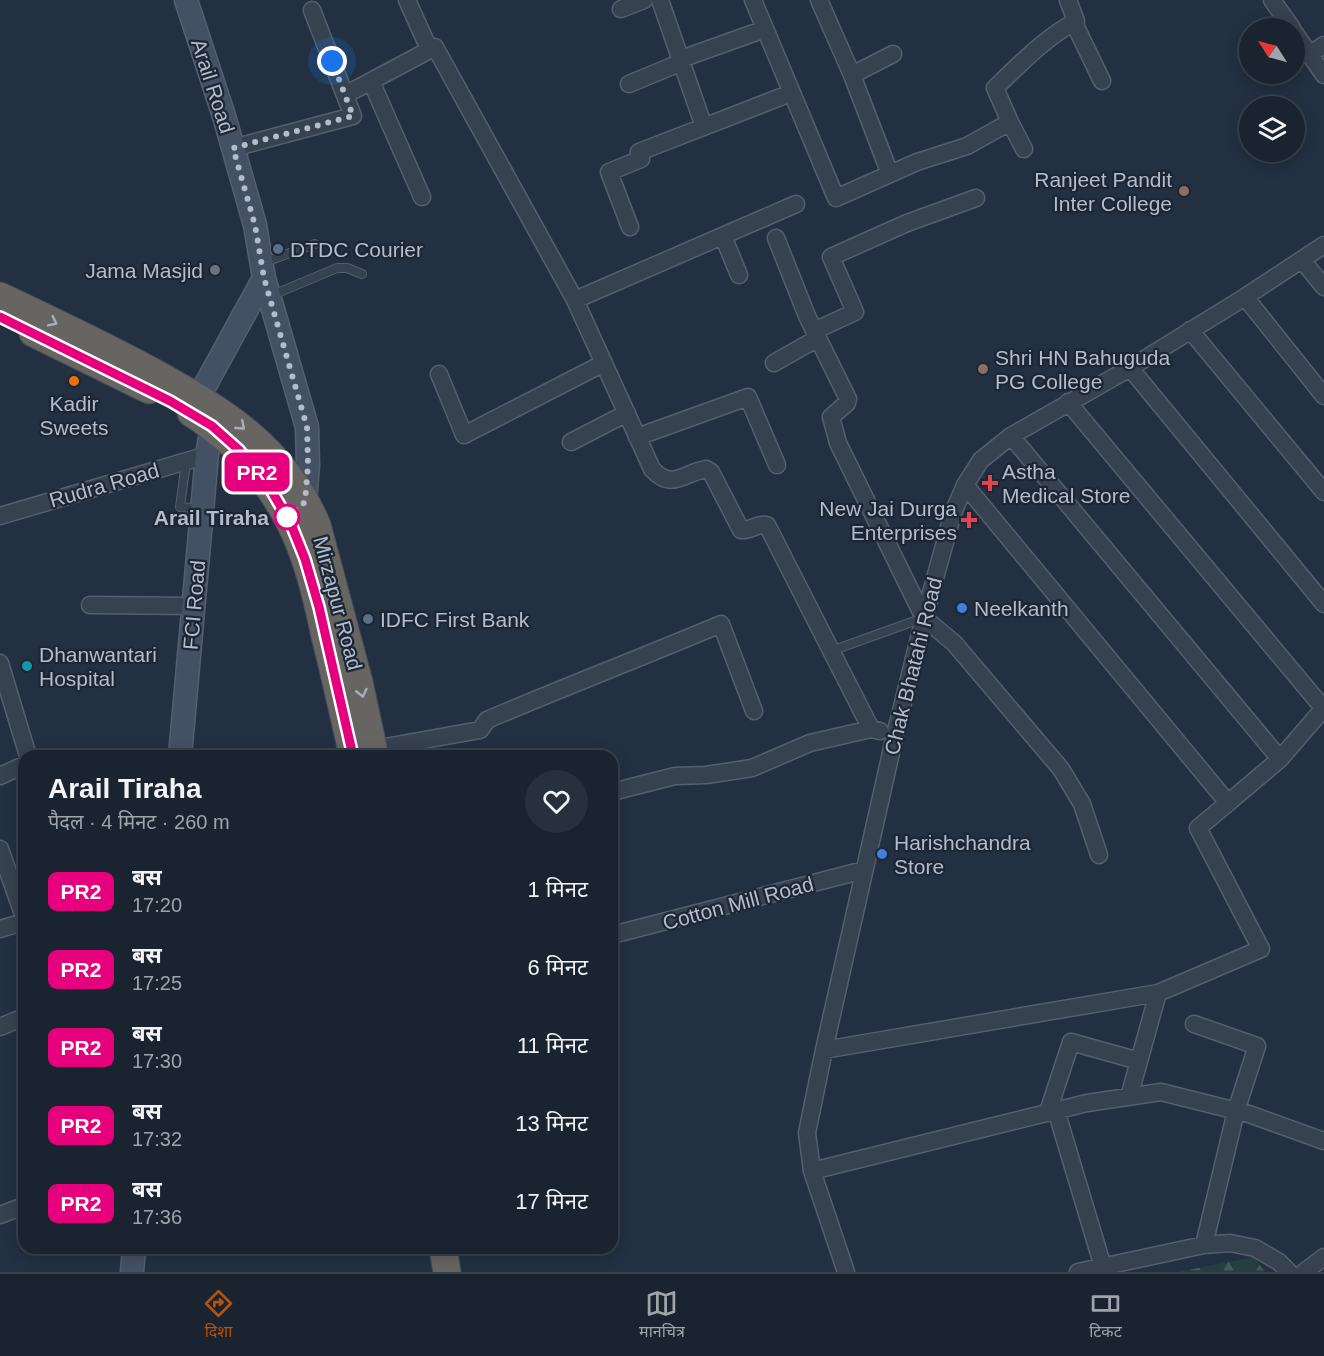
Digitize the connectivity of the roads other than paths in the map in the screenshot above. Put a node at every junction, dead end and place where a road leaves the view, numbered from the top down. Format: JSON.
{"nodes":[{"id":1,"x":186,"y":0,"type":"edge"},
{"id":2,"x":407,"y":0,"type":"edge"},
{"id":3,"x":644,"y":0,"type":"edge"},
{"id":4,"x":660,"y":0,"type":"edge"},
{"id":5,"x":753,"y":0,"type":"edge"},
{"id":6,"x":819,"y":0,"type":"edge"},
{"id":7,"x":1068,"y":0,"type":"edge"},
{"id":8,"x":1272,"y":0,"type":"edge"},
{"id":9,"x":621,"y":9,"type":"dead end"},
{"id":10,"x":312,"y":10,"type":"dead end"},
{"id":11,"x":1285,"y":18,"type":"edge"},
{"id":12,"x":1074,"y":23,"type":"junction"},
{"id":13,"x":765,"y":29,"type":"junction"},
{"id":14,"x":1305,"y":40,"type":"edge"},
{"id":15,"x":429,"y":49,"type":"junction"},
{"id":16,"x":1317,"y":50,"type":"edge"},
{"id":17,"x":893,"y":54,"type":"dead end"},
{"id":18,"x":681,"y":61,"type":"junction"},
{"id":19,"x":852,"y":75,"type":"junction"},
{"id":20,"x":1324,"y":75,"type":"edge"},
{"id":21,"x":371,"y":81,"type":"junction"},
{"id":22,"x":1102,"y":81,"type":"dead end"},
{"id":23,"x":629,"y":84,"type":"dead end"},
{"id":24,"x":791,"y":93,"type":"junction"},
{"id":25,"x":345,"y":95,"type":"junction"},
{"id":26,"x":1010,"y":122,"type":"junction"},
{"id":27,"x":705,"y":127,"type":"junction"},
{"id":28,"x":233,"y":148,"type":"junction"},
{"id":29,"x":1024,"y":149,"type":"dead end"},
{"id":30,"x":890,"y":174,"type":"junction"},
{"id":31,"x":422,"y":197,"type":"dead end"},
{"id":32,"x":976,"y":198,"type":"dead end"},
{"id":33,"x":796,"y":204,"type":"dead end"},
{"id":34,"x":630,"y":227,"type":"dead end"},
{"id":35,"x":723,"y":236,"type":"junction"},
{"id":36,"x":776,"y":238,"type":"dead end"},
{"id":37,"x":315,"y":244,"type":"dead end"},
{"id":38,"x":1324,"y":245,"type":"edge"},
{"id":39,"x":1302,"y":260,"type":"junction"},
{"id":40,"x":362,"y":274,"type":"dead end"},
{"id":41,"x":739,"y":275,"type":"dead end"},
{"id":42,"x":265,"y":279,"type":"junction"},
{"id":43,"x":1324,"y":286,"type":"edge"},
{"id":44,"x":0,"y":296,"type":"edge"},
{"id":45,"x":1245,"y":297,"type":"junction"},
{"id":46,"x":575,"y":300,"type":"junction"},
{"id":47,"x":0,"y":317,"type":"edge"},
{"id":48,"x":1190,"y":330,"type":"junction"},
{"id":49,"x":816,"y":334,"type":"junction"},
{"id":50,"x":604,"y":363,"type":"junction"},
{"id":51,"x":774,"y":363,"type":"dead end"},
{"id":52,"x":1130,"y":368,"type":"junction"},
{"id":53,"x":438,"y":374,"type":"dead end"},
{"id":54,"x":1324,"y":396,"type":"edge"},
{"id":55,"x":1068,"y":402,"type":"junction"},
{"id":56,"x":200,"y":412,"type":"junction"},
{"id":57,"x":627,"y":413,"type":"junction"},
{"id":58,"x":1011,"y":436,"type":"junction"},
{"id":59,"x":637,"y":437,"type":"junction"},
{"id":60,"x":570,"y":442,"type":"dead end"},
{"id":61,"x":196,"y":458,"type":"junction"},
{"id":62,"x":777,"y":465,"type":"dead end"},
{"id":63,"x":965,"y":484,"type":"junction"},
{"id":64,"x":1324,"y":492,"type":"edge"},
{"id":65,"x":305,"y":502,"type":"junction"},
{"id":66,"x":0,"y":516,"type":"edge"},
{"id":67,"x":1324,"y":604,"type":"edge"},
{"id":68,"x":90,"y":605,"type":"dead end"},
{"id":69,"x":194,"y":606,"type":"junction"},
{"id":70,"x":924,"y":618,"type":"junction"},
{"id":71,"x":830,"y":651,"type":"junction"},
{"id":72,"x":0,"y":663,"type":"edge"},
{"id":73,"x":1324,"y":708,"type":"edge"},
{"id":74,"x":754,"y":711,"type":"dead end"},
{"id":75,"x":871,"y":729,"type":"junction"},
{"id":76,"x":895,"y":735,"type":"junction"},
{"id":77,"x":26,"y":750,"type":"edge"},
{"id":78,"x":181,"y":750,"type":"edge"},
{"id":79,"x":366,"y":750,"type":"edge"},
{"id":80,"x":367,"y":750,"type":"edge"},
{"id":81,"x":386,"y":750,"type":"edge"},
{"id":82,"x":1280,"y":759,"type":"junction"},
{"id":83,"x":18,"y":768,"type":"edge"},
{"id":84,"x":0,"y":776,"type":"edge"},
{"id":85,"x":618,"y":790,"type":"edge"},
{"id":86,"x":1227,"y":802,"type":"junction"},
{"id":87,"x":0,"y":849,"type":"edge"},
{"id":88,"x":1099,"y":855,"type":"dead end"},
{"id":89,"x":864,"y":870,"type":"junction"},
{"id":90,"x":18,"y":900,"type":"edge"},
{"id":91,"x":18,"y":924,"type":"edge"},
{"id":92,"x":0,"y":929,"type":"edge"},
{"id":93,"x":618,"y":933,"type":"edge"},
{"id":94,"x":1158,"y":993,"type":"junction"},
{"id":95,"x":18,"y":1020,"type":"edge"},
{"id":96,"x":1194,"y":1024,"type":"dead end"},
{"id":97,"x":0,"y":1027,"type":"edge"},
{"id":98,"x":824,"y":1050,"type":"junction"},
{"id":99,"x":1139,"y":1061,"type":"junction"},
{"id":100,"x":1129,"y":1097,"type":"junction"},
{"id":101,"x":1052,"y":1111,"type":"junction"},
{"id":102,"x":1236,"y":1111,"type":"junction"},
{"id":103,"x":1324,"y":1141,"type":"edge"},
{"id":104,"x":812,"y":1171,"type":"junction"},
{"id":105,"x":18,"y":1208,"type":"edge"},
{"id":106,"x":0,"y":1215,"type":"edge"},
{"id":107,"x":1204,"y":1245,"type":"junction"},
{"id":108,"x":134,"y":1254,"type":"edge"},
{"id":109,"x":444,"y":1254,"type":"edge"},
{"id":110,"x":461,"y":1254,"type":"edge"},
{"id":111,"x":1324,"y":1257,"type":"edge"},
{"id":112,"x":1103,"y":1267,"type":"junction"},
{"id":113,"x":132,"y":1272,"type":"edge"},
{"id":114,"x":447,"y":1272,"type":"edge"},
{"id":115,"x":463,"y":1272,"type":"edge"},
{"id":116,"x":846,"y":1272,"type":"edge"},
{"id":117,"x":1078,"y":1272,"type":"edge"},
{"id":118,"x":1289,"y":1272,"type":"edge"},
{"id":119,"x":1304,"y":1272,"type":"edge"}],
"edges":[{"from":1,"to":28,"type":"main road","name":"Arail Road"},
{"from":2,"to":15,"type":"street"},
{"from":3,"to":9,"type":"street"},
{"from":4,"to":18,"type":"street"},
{"from":5,"to":13,"type":"street"},
{"from":6,"to":19,"type":"street"},
{"from":7,"to":12,"type":"street"},
{"from":8,"to":11,"type":"street"},
{"from":10,"to":25,"type":"street"},
{"from":12,"to":22,"type":"street"},
{"from":12,"to":26,"type":"street"},
{"from":13,"to":18,"type":"street"},
{"from":13,"to":24,"type":"street"},
{"from":14,"to":16,"type":"street"},
{"from":15,"to":21,"type":"street"},
{"from":15,"to":46,"type":"street"},
{"from":16,"to":20,"type":"street"},
{"from":17,"to":19,"type":"street"},
{"from":18,"to":23,"type":"street"},
{"from":18,"to":27,"type":"street"},
{"from":19,"to":30,"type":"street"},
{"from":21,"to":25,"type":"street"},
{"from":21,"to":31,"type":"street"},
{"from":24,"to":27,"type":"street"},
{"from":24,"to":30,"type":"street"},
{"from":25,"to":28,"type":"street"},
{"from":26,"to":29,"type":"street"},
{"from":26,"to":30,"type":"street"},
{"from":27,"to":34,"type":"street"},
{"from":28,"to":42,"type":"main road","name":"Arail Road"},
{"from":32,"to":49,"type":"street"},
{"from":33,"to":35,"type":"street"},
{"from":35,"to":41,"type":"street"},
{"from":35,"to":46,"type":"street"},
{"from":36,"to":49,"type":"street"},
{"from":37,"to":42,"type":"lane"},
{"from":38,"to":39,"type":"street","name":"Chak Bhatahi Road"},
{"from":39,"to":43,"type":"street"},
{"from":39,"to":45,"type":"street","name":"Chak Bhatahi Road"},
{"from":40,"to":42,"type":"lane"},
{"from":42,"to":56,"type":"main road"},
{"from":42,"to":65,"type":"main road","name":"Arail Road"},
{"from":44,"to":56,"type":"highway","name":"Mirzapur Road","one_way":true},
{"from":45,"to":48,"type":"street","name":"Chak Bhatahi Road"},
{"from":45,"to":54,"type":"street"},
{"from":46,"to":50,"type":"street"},
{"from":47,"to":56,"type":"highway","name":"Mirzapur Road"},
{"from":48,"to":52,"type":"street","name":"Chak Bhatahi Road"},
{"from":48,"to":64,"type":"street"},
{"from":49,"to":51,"type":"street"},
{"from":49,"to":70,"type":"street"},
{"from":50,"to":53,"type":"street"},
{"from":50,"to":57,"type":"street"},
{"from":52,"to":55,"type":"street","name":"Chak Bhatahi Road"},
{"from":52,"to":67,"type":"street"},
{"from":55,"to":58,"type":"street","name":"Chak Bhatahi Road"},
{"from":55,"to":73,"type":"street"},
{"from":56,"to":61,"type":"main road","name":"FCI Road"},
{"from":56,"to":65,"type":"highway","name":"Mirzapur Road","one_way":true},
{"from":56,"to":79,"type":"highway","name":"Mirzapur Road"},
{"from":57,"to":59,"type":"street"},
{"from":57,"to":60,"type":"street"},
{"from":58,"to":63,"type":"street","name":"Chak Bhatahi Road"},
{"from":58,"to":82,"type":"street"},
{"from":59,"to":62,"type":"street"},
{"from":59,"to":71,"type":"street"},
{"from":61,"to":66,"type":"street","name":"Rudra Road"},
{"from":61,"to":69,"type":"main road","name":"FCI Road"},
{"from":63,"to":70,"type":"street","name":"Chak Bhatahi Road"},
{"from":63,"to":86,"type":"street"},
{"from":65,"to":80,"type":"highway","name":"Mirzapur Road","one_way":true},
{"from":68,"to":69,"type":"street"},
{"from":69,"to":78,"type":"main road","name":"FCI Road"},
{"from":70,"to":71,"type":"lane"},
{"from":70,"to":76,"type":"street","name":"Chak Bhatahi Road"},
{"from":70,"to":88,"type":"street"},
{"from":71,"to":75,"type":"street"},
{"from":72,"to":77,"type":"street"},
{"from":73,"to":82,"type":"street"},
{"from":74,"to":81,"type":"street"},
{"from":75,"to":76,"type":"street"},
{"from":75,"to":85,"type":"street"},
{"from":76,"to":89,"type":"street","name":"Chak Bhatahi Road"},
{"from":82,"to":86,"type":"street"},
{"from":83,"to":84,"type":"street"},
{"from":86,"to":94,"type":"street"},
{"from":87,"to":90,"type":"street"},
{"from":89,"to":93,"type":"street","name":"Cotton Mill Road"},
{"from":89,"to":98,"type":"street","name":"Chak Bhatahi Road"},
{"from":91,"to":92,"type":"street"},
{"from":94,"to":98,"type":"street"},
{"from":94,"to":99,"type":"street"},
{"from":95,"to":97,"type":"street"},
{"from":96,"to":102,"type":"street"},
{"from":98,"to":104,"type":"street","name":"Chak Bhatahi Road"},
{"from":99,"to":100,"type":"street"},
{"from":99,"to":101,"type":"street"},
{"from":100,"to":101,"type":"street"},
{"from":100,"to":102,"type":"street"},
{"from":101,"to":104,"type":"street"},
{"from":101,"to":112,"type":"street"},
{"from":102,"to":103,"type":"street"},
{"from":102,"to":107,"type":"street"},
{"from":104,"to":116,"type":"street","name":"Chak Bhatahi Road"},
{"from":105,"to":106,"type":"street"},
{"from":107,"to":112,"type":"street"},
{"from":107,"to":118,"type":"street"},
{"from":108,"to":113,"type":"main road"},
{"from":109,"to":114,"type":"highway"},
{"from":110,"to":115,"type":"highway"},
{"from":111,"to":119,"type":"street"},
{"from":112,"to":117,"type":"street"}]}
